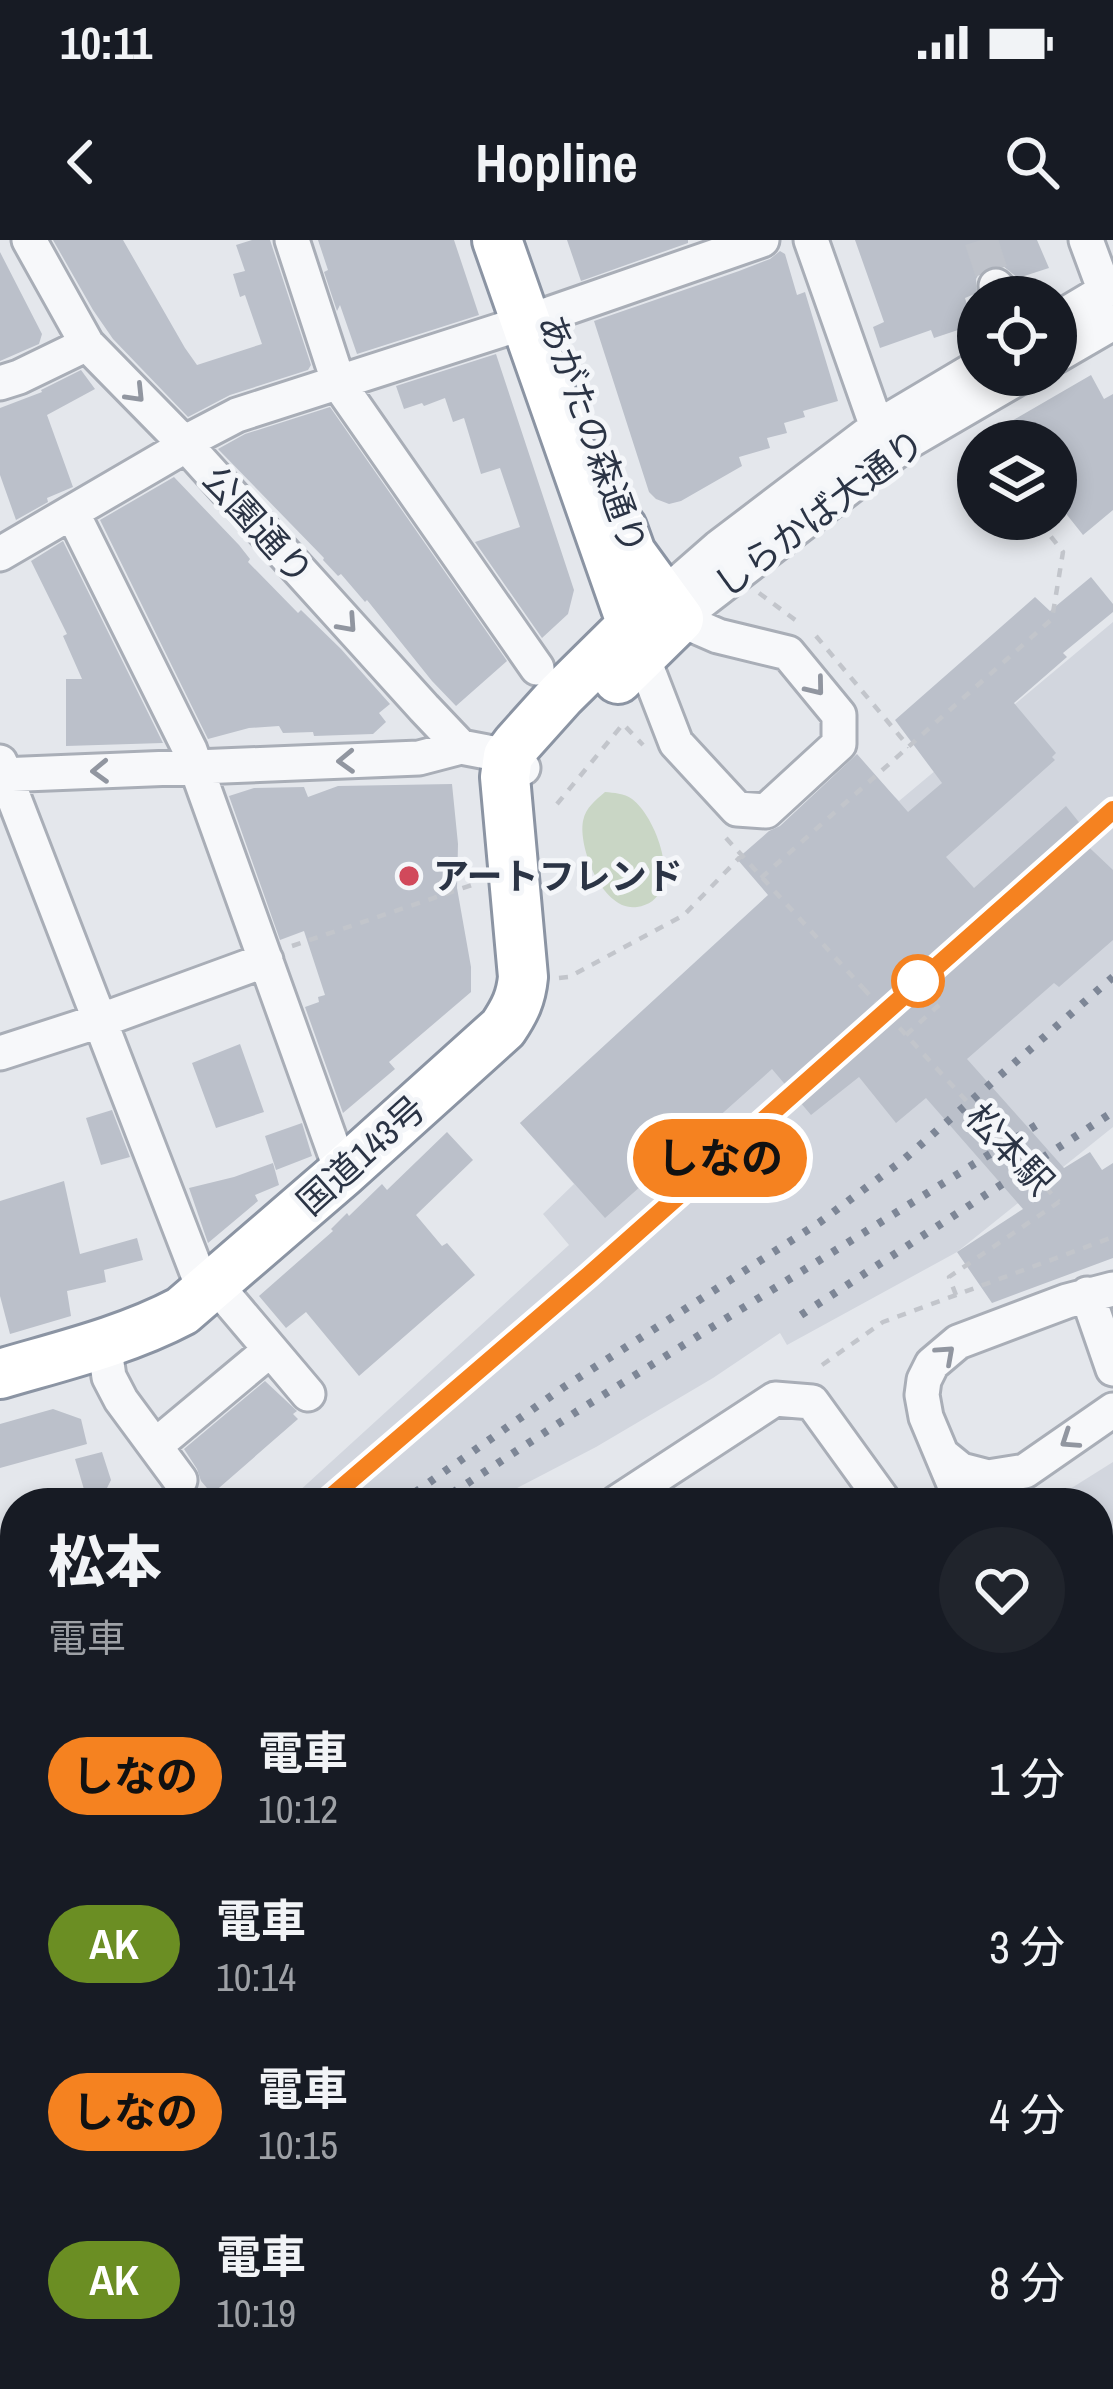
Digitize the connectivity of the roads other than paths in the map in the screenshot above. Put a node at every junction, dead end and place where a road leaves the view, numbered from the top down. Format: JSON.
{"nodes":[{"id":1,"x":28,"y":240,"type":"edge"},
{"id":2,"x":292,"y":240,"type":"edge"},
{"id":3,"x":497,"y":240,"type":"edge"},
{"id":4,"x":523,"y":240,"type":"edge"},
{"id":5,"x":762,"y":240,"type":"edge"},
{"id":6,"x":811,"y":240,"type":"edge"},
{"id":7,"x":1086,"y":240,"type":"edge"},
{"id":8,"x":1111,"y":303,"type":"edge"},
{"id":9,"x":1077,"y":314,"type":"edge"},
{"id":10,"x":537,"y":318,"type":"junction"},
{"id":11,"x":1077,"y":336,"type":"edge"},
{"id":12,"x":87,"y":344,"type":"junction"},
{"id":13,"x":957,"y":380,"type":"edge"},
{"id":14,"x":0,"y":383,"type":"edge"},
{"id":15,"x":339,"y":383,"type":"junction"},
{"id":16,"x":987,"y":396,"type":"edge"},
{"id":17,"x":877,"y":428,"type":"junction"},
{"id":18,"x":185,"y":444,"type":"junction"},
{"id":19,"x":72,"y":512,"type":"junction"},
{"id":20,"x":0,"y":554,"type":"edge"},
{"id":21,"x":654,"y":624,"type":"junction"},
{"id":22,"x":537,"y":668,"type":"dead end"},
{"id":23,"x":461,"y":747,"type":"junction"},
{"id":24,"x":196,"y":767,"type":"junction"},
{"id":25,"x":1,"y":771,"type":"edge"},
{"id":26,"x":524,"y":781,"type":"junction"},
{"id":27,"x":265,"y":957,"type":"junction"},
{"id":28,"x":99,"y":1021,"type":"junction"},
{"id":29,"x":0,"y":1053,"type":"edge"},
{"id":30,"x":342,"y":1173,"type":"junction"},
{"id":31,"x":210,"y":1289,"type":"junction"},
{"id":32,"x":1100,"y":1292,"type":"edge"},
{"id":33,"x":104,"y":1343,"type":"junction"},
{"id":34,"x":269,"y":1350,"type":"junction"},
{"id":35,"x":1113,"y":1370,"type":"edge"},
{"id":36,"x":0,"y":1374,"type":"edge"},
{"id":37,"x":301,"y":1392,"type":"dead end"},
{"id":38,"x":1113,"y":1410,"type":"edge"},
{"id":39,"x":155,"y":1446,"type":"junction"},
{"id":40,"x":945,"y":1457,"type":"junction"},
{"id":41,"x":180,"y":1480,"type":"dead end"},
{"id":42,"x":1021,"y":1487,"type":"edge"},
{"id":43,"x":639,"y":1488,"type":"edge"},
{"id":44,"x":874,"y":1488,"type":"edge"},
{"id":45,"x":956,"y":1488,"type":"edge"}],
"edges":[{"from":1,"to":12,"type":"street","name":"公園通り"},
{"from":2,"to":15,"type":"street"},
{"from":3,"to":10,"type":"highway","name":"あがたの森通り"},
{"from":4,"to":10,"type":"highway","name":"あがたの森通り"},
{"from":5,"to":10,"type":"street"},
{"from":6,"to":17,"type":"street"},
{"from":7,"to":8,"type":"street"},
{"from":8,"to":9,"type":"street"},
{"from":8,"to":11,"type":"street"},
{"from":10,"to":15,"type":"street"},
{"from":10,"to":21,"type":"highway","name":"あがたの森通り"},
{"from":12,"to":14,"type":"street"},
{"from":12,"to":18,"type":"street","name":"公園通り","one_way":true},
{"from":13,"to":17,"type":"street","name":"しらかば大通り"},
{"from":15,"to":18,"type":"street"},
{"from":15,"to":22,"type":"street"},
{"from":16,"to":21,"type":"street","name":"しらかば大通り"},
{"from":17,"to":21,"type":"street","name":"しらかば大通り"},
{"from":18,"to":19,"type":"street"},
{"from":18,"to":23,"type":"street","name":"公園通り","one_way":true},
{"from":19,"to":20,"type":"street"},
{"from":19,"to":24,"type":"street"},
{"from":21,"to":21,"type":"street","one_way":true},
{"from":21,"to":26,"type":"highway"},
{"from":23,"to":24,"type":"street","one_way":true},
{"from":23,"to":26,"type":"street"},
{"from":24,"to":25,"type":"street","one_way":true},
{"from":24,"to":27,"type":"street"},
{"from":25,"to":28,"type":"street"},
{"from":26,"to":30,"type":"highway","name":"国道143号"},
{"from":27,"to":28,"type":"street"},
{"from":27,"to":30,"type":"street"},
{"from":28,"to":29,"type":"street"},
{"from":28,"to":31,"type":"street"},
{"from":30,"to":31,"type":"highway","name":"国道143号"},
{"from":31,"to":33,"type":"highway","name":"国道143号"},
{"from":31,"to":34,"type":"street"},
{"from":32,"to":35,"type":"street"},
{"from":40,"to":32,"type":"street","one_way":true},
{"from":33,"to":36,"type":"highway","name":"国道143号"},
{"from":33,"to":39,"type":"street"},
{"from":34,"to":37,"type":"street"},
{"from":34,"to":39,"type":"street"},
{"from":38,"to":42,"type":"street","one_way":true},
{"from":39,"to":41,"type":"street"},
{"from":40,"to":42,"type":"street"},
{"from":40,"to":45,"type":"street"},
{"from":43,"to":44,"type":"street"}]}
